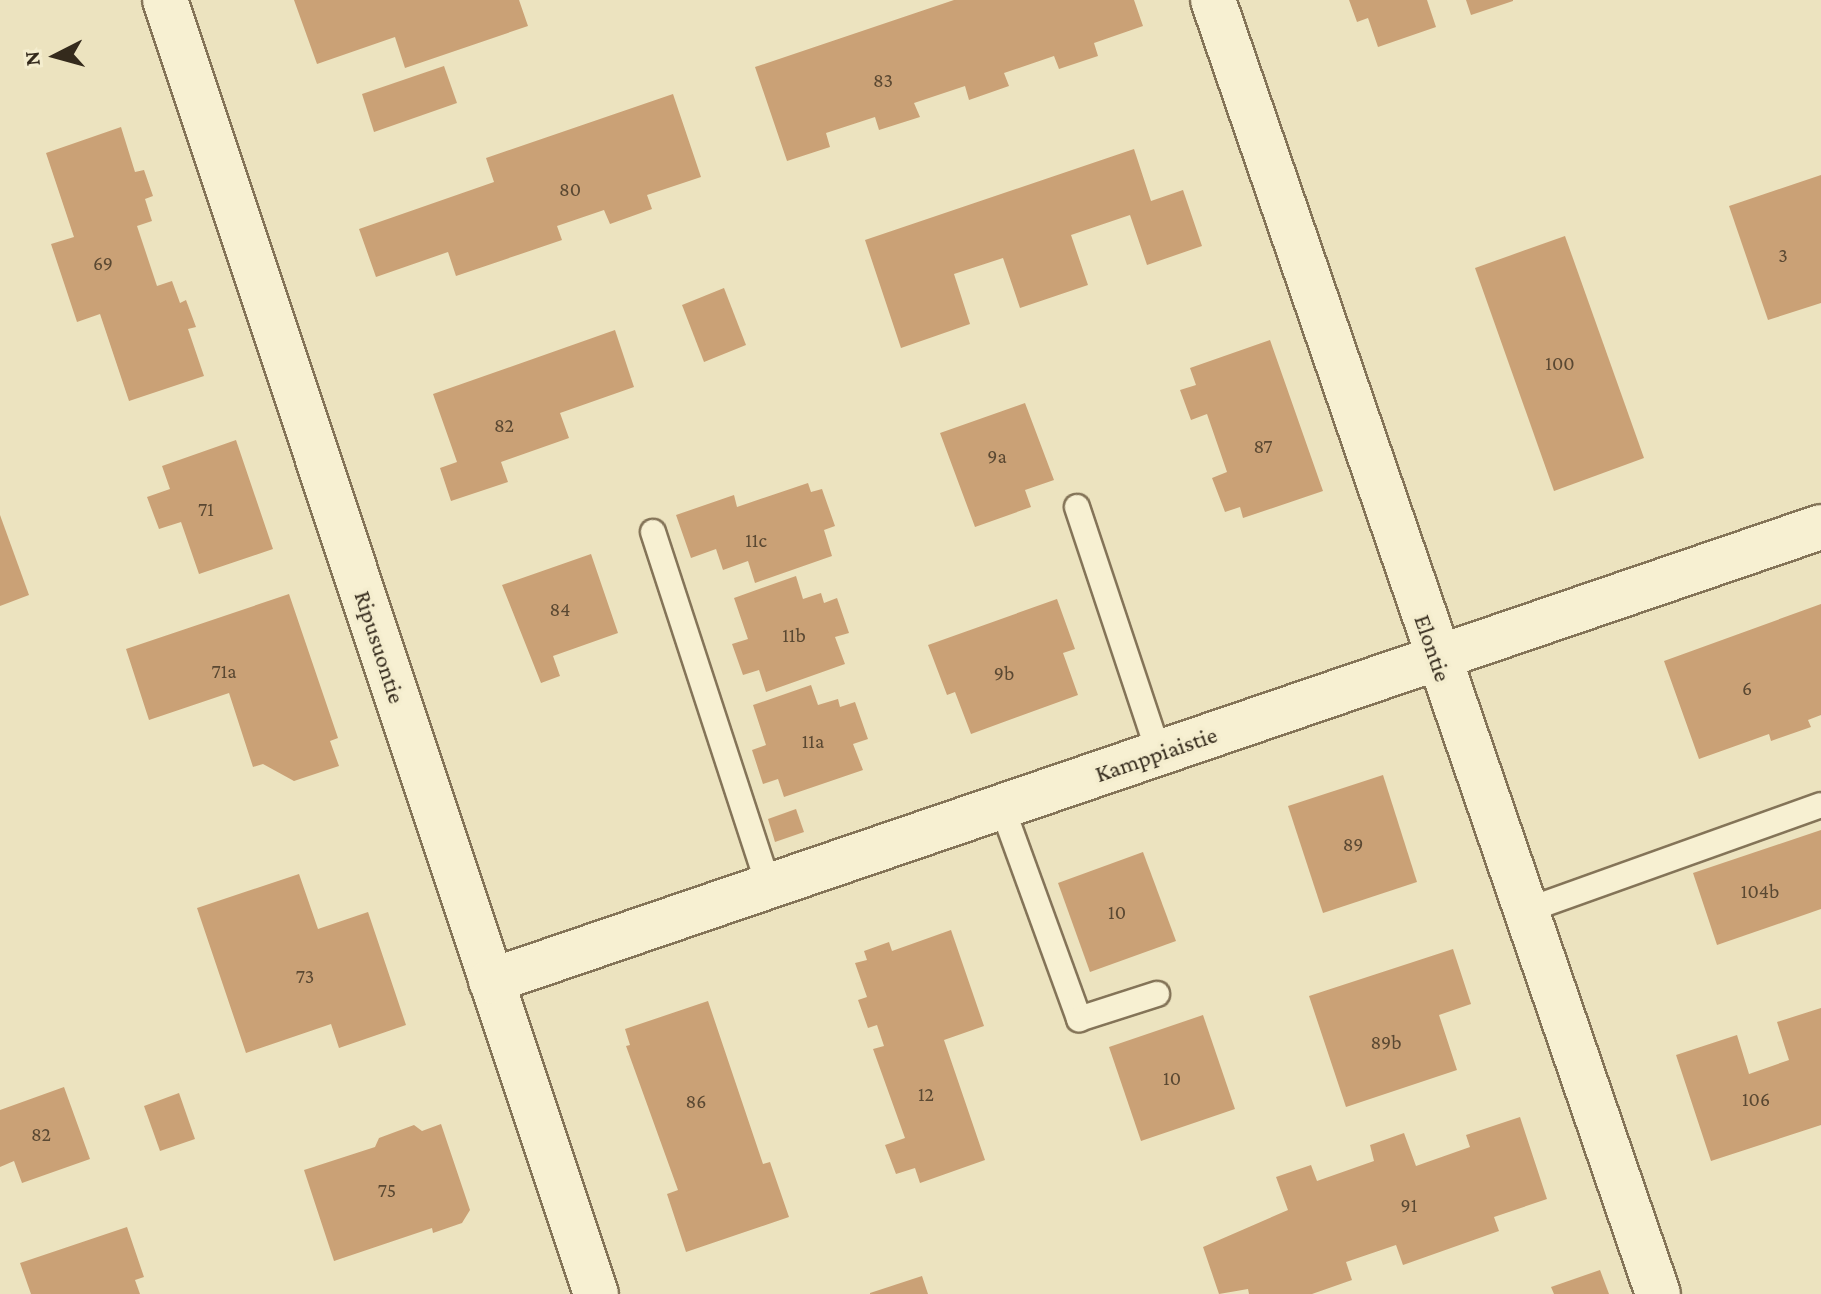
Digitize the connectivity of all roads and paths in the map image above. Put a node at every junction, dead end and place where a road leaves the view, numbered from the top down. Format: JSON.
{"nodes":[{"id":1,"x":165,"y":0,"type":"edge"},
{"id":2,"x":1213,"y":0,"type":"edge"},
{"id":3,"x":1077,"y":507,"type":"dead end"},
{"id":4,"x":1821,"y":527,"type":"edge"},
{"id":5,"x":653,"y":532,"type":"dead end"},
{"id":6,"x":1437,"y":658,"type":"junction"},
{"id":7,"x":1159,"y":753,"type":"junction"},
{"id":8,"x":1821,"y":805,"type":"edge"},
{"id":9,"x":1002,"y":807,"type":"junction"},
{"id":10,"x":769,"y":887,"type":"junction"},
{"id":11,"x":1525,"y":911,"type":"junction"},
{"id":12,"x":491,"y":981,"type":"junction"},
{"id":13,"x":1157,"y":994,"type":"dead end"},
{"id":14,"x":596,"y":1294,"type":"edge"},
{"id":15,"x":1658,"y":1294,"type":"edge"}],
"edges":[{"from":1,"to":12,"type":"street","name":"Ripusuontie"},
{"from":2,"to":6,"type":"street","name":"Elontie"},
{"from":3,"to":7,"type":"lane"},
{"from":4,"to":6,"type":"street","name":"Kamppiaistie"},
{"from":5,"to":10,"type":"lane"},
{"from":6,"to":7,"type":"street","name":"Kamppiaistie"},
{"from":6,"to":11,"type":"street","name":"Elontie"},
{"from":7,"to":9,"type":"street","name":"Kamppiaistie"},
{"from":8,"to":11,"type":"lane"},
{"from":9,"to":10,"type":"street","name":"Kamppiaistie"},
{"from":9,"to":13,"type":"lane"},
{"from":10,"to":12,"type":"street","name":"Kamppiaistie"},
{"from":11,"to":15,"type":"street","name":"Elontie"},
{"from":12,"to":14,"type":"street","name":"Ripusuontie"}]}
